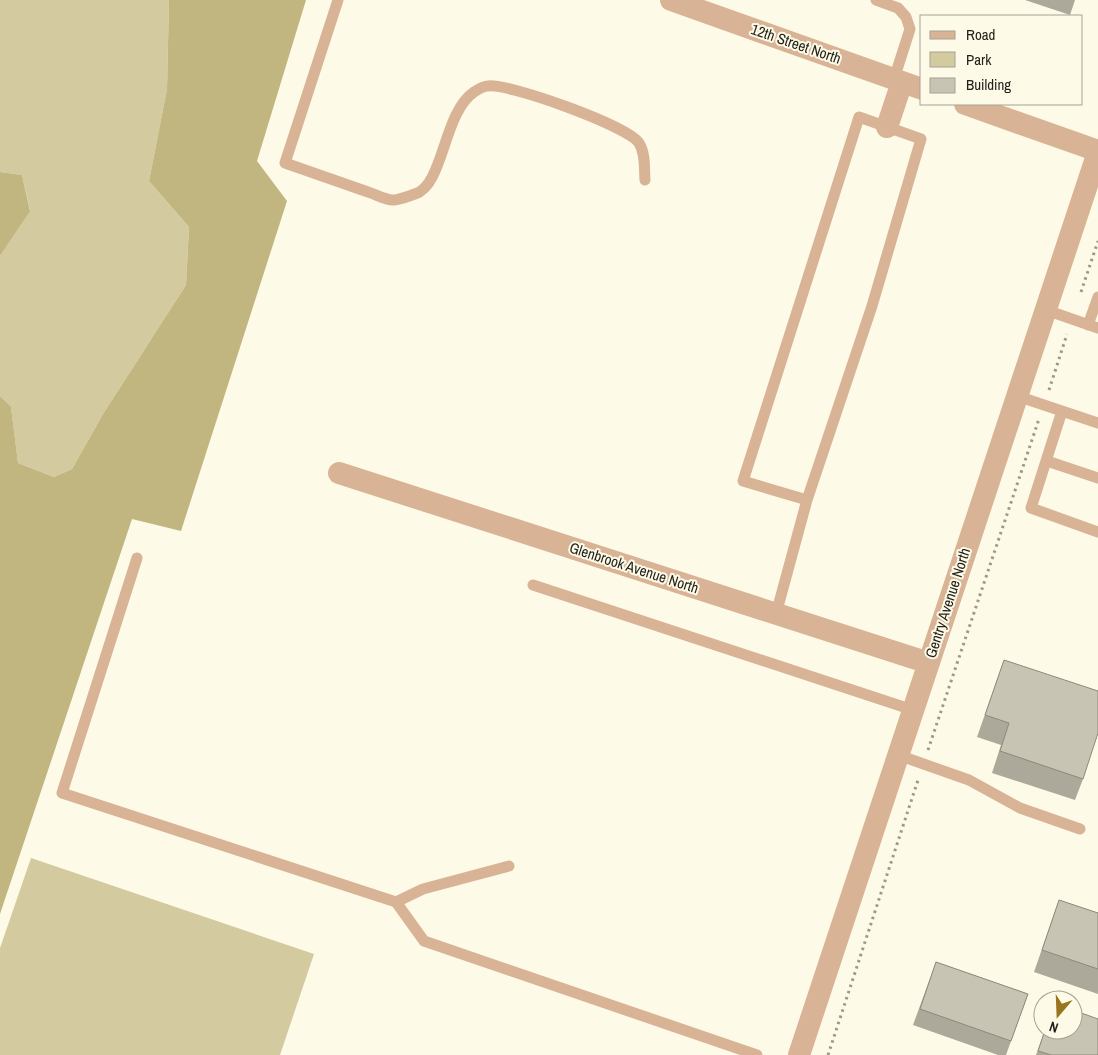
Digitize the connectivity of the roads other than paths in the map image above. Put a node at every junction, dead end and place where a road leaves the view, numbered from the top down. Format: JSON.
{"nodes":[{"id":1,"x":338,"y":0,"type":"edge"},
{"id":2,"x":671,"y":0,"type":"edge"},
{"id":3,"x":876,"y":0,"type":"edge"},
{"id":4,"x":698,"y":4,"type":"edge"},
{"id":5,"x":906,"y":83,"type":"edge"},
{"id":6,"x":968,"y":105,"type":"edge"},
{"id":7,"x":888,"y":127,"type":"junction"},
{"id":8,"x":1098,"y":151,"type":"edge"},
{"id":9,"x":645,"y":180,"type":"dead end"},
{"id":10,"x":1098,"y":297,"type":"edge"},
{"id":11,"x":1046,"y":310,"type":"junction"},
{"id":12,"x":1093,"y":327,"type":"edge"},
{"id":13,"x":1017,"y":396,"type":"junction"},
{"id":14,"x":1062,"y":411,"type":"junction"},
{"id":15,"x":1098,"y":422,"type":"edge"},
{"id":16,"x":1046,"y":461,"type":"junction"},
{"id":17,"x":339,"y":473,"type":"dead end"},
{"id":18,"x":1098,"y":478,"type":"edge"},
{"id":19,"x":807,"y":500,"type":"junction"},
{"id":20,"x":1098,"y":532,"type":"edge"},
{"id":21,"x":137,"y":558,"type":"dead end"},
{"id":22,"x":533,"y":585,"type":"dead end"},
{"id":23,"x":776,"y":614,"type":"junction"},
{"id":24,"x":929,"y":664,"type":"junction"},
{"id":25,"x":913,"y":710,"type":"junction"},
{"id":26,"x":898,"y":755,"type":"junction"},
{"id":27,"x":1080,"y":829,"type":"dead end"},
{"id":28,"x":509,"y":866,"type":"dead end"},
{"id":29,"x":396,"y":902,"type":"junction"},
{"id":30,"x":757,"y":1055,"type":"edge"},
{"id":31,"x":799,"y":1055,"type":"edge"}],
"edges":[{"from":1,"to":9,"type":"lane"},
{"from":2,"to":4,"type":"street","name":"12th Street North"},
{"from":3,"to":5,"type":"lane"},
{"from":4,"to":5,"type":"street","name":"12th Street North"},
{"from":5,"to":7,"type":"street"},
{"from":6,"to":8,"type":"street"},
{"from":7,"to":19,"type":"lane"},
{"from":7,"to":19,"type":"lane"},
{"from":8,"to":11,"type":"street","name":"Gentry Avenue North"},
{"from":10,"to":12,"type":"lane"},
{"from":11,"to":12,"type":"lane"},
{"from":11,"to":13,"type":"street","name":"Gentry Avenue North"},
{"from":13,"to":14,"type":"lane"},
{"from":13,"to":24,"type":"street","name":"Gentry Avenue North"},
{"from":14,"to":15,"type":"lane"},
{"from":14,"to":16,"type":"lane"},
{"from":16,"to":18,"type":"lane"},
{"from":16,"to":20,"type":"lane"},
{"from":17,"to":23,"type":"street","name":"Glenbrook Avenue North"},
{"from":19,"to":23,"type":"lane"},
{"from":21,"to":29,"type":"lane"},
{"from":22,"to":25,"type":"lane"},
{"from":23,"to":24,"type":"street","name":"Glenbrook Avenue North"},
{"from":24,"to":25,"type":"street","name":"Gentry Avenue North"},
{"from":25,"to":26,"type":"street","name":"Gentry Avenue North"},
{"from":26,"to":27,"type":"lane"},
{"from":26,"to":31,"type":"street","name":"Gentry Avenue North"},
{"from":28,"to":29,"type":"lane"},
{"from":29,"to":30,"type":"lane"}]}
